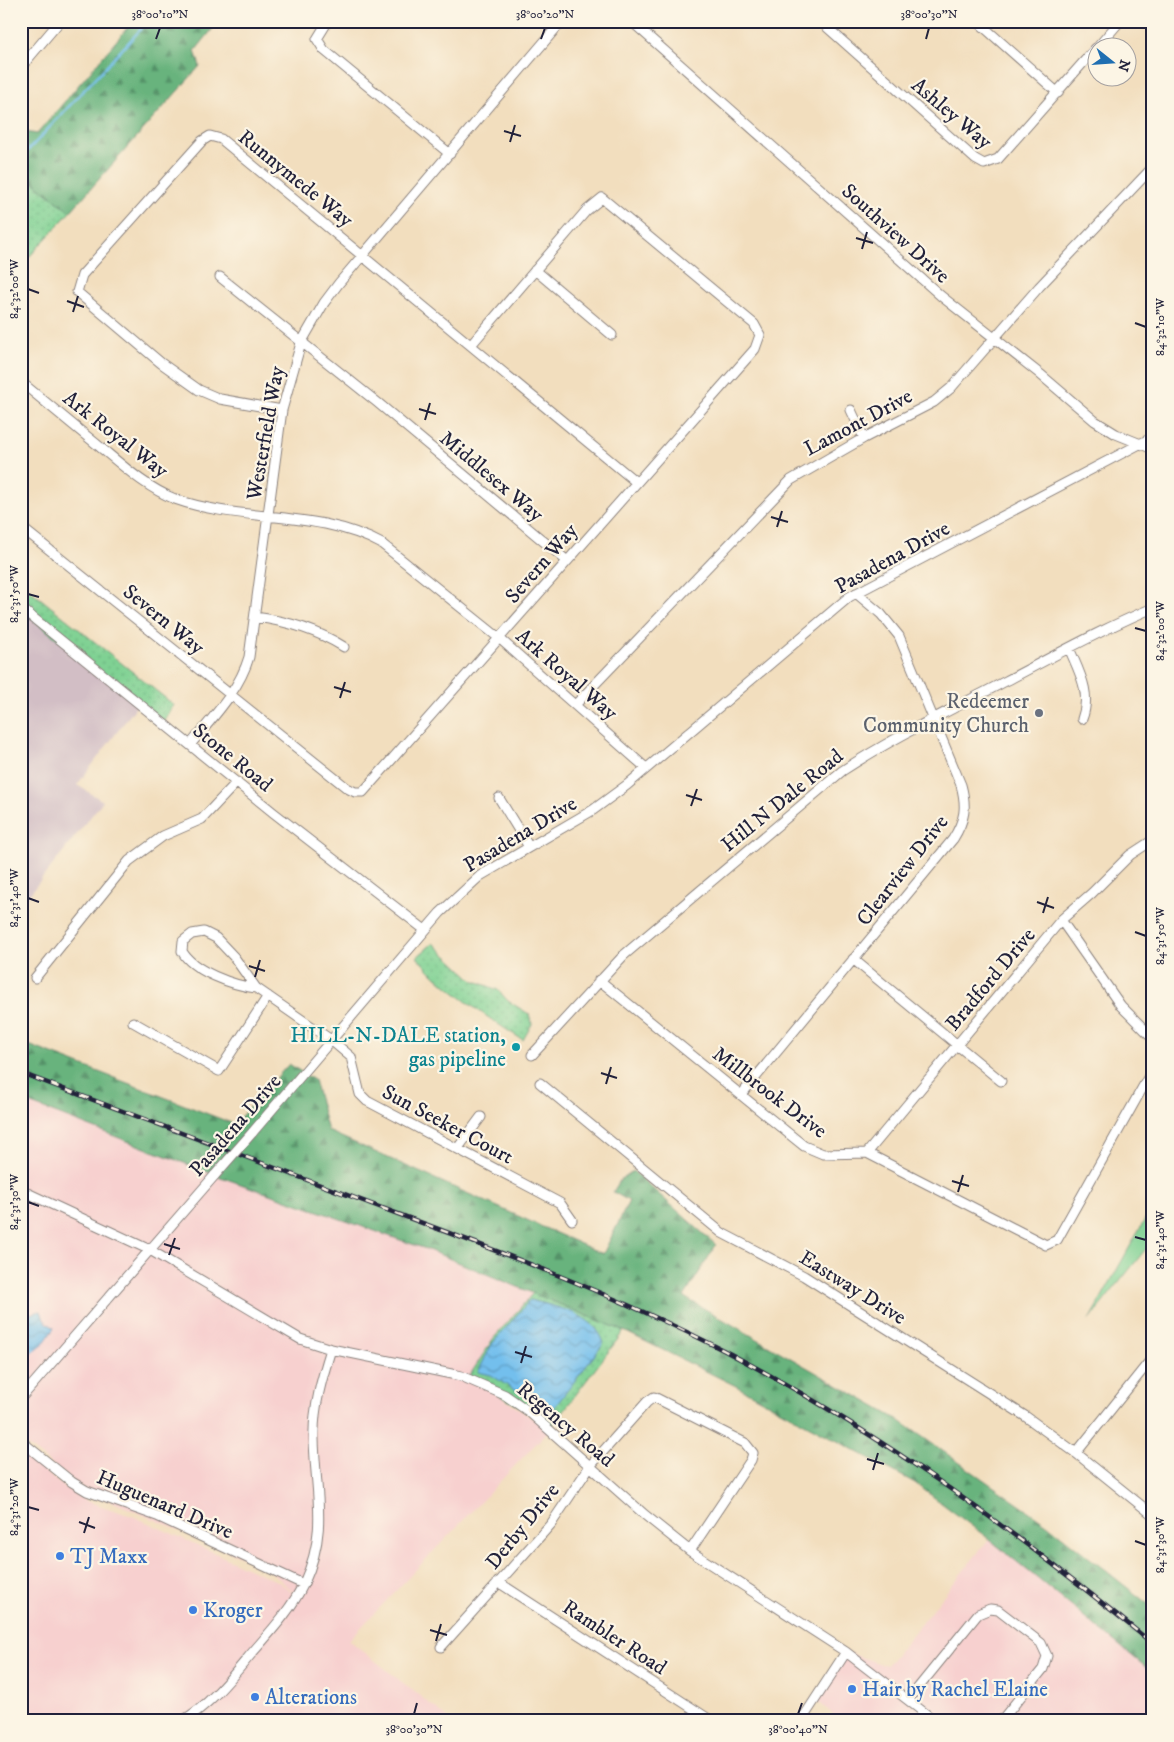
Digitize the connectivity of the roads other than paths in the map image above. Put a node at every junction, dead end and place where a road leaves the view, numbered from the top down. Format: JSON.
{"nodes":[{"id":1,"x":60,"y":21,"type":"edge"},
{"id":2,"x":328,"y":21,"type":"edge"},
{"id":3,"x":562,"y":21,"type":"edge"},
{"id":4,"x":631,"y":21,"type":"edge"},
{"id":5,"x":820,"y":21,"type":"edge"},
{"id":6,"x":1120,"y":21,"type":"edge"},
{"id":7,"x":979,"y":22,"type":"edge"},
{"id":8,"x":1106,"y":38,"type":"edge"},
{"id":9,"x":1086,"y":61,"type":"edge"},
{"id":10,"x":21,"y":67,"type":"edge"},
{"id":11,"x":1058,"y":93,"type":"junction"},
{"id":12,"x":450,"y":154,"type":"junction"},
{"id":13,"x":1153,"y":167,"type":"edge"},
{"id":14,"x":362,"y":255,"type":"junction"},
{"id":15,"x":535,"y":270,"type":"junction"},
{"id":16,"x":220,"y":276,"type":"dead end"},
{"id":17,"x":612,"y":335,"type":"dead end"},
{"id":18,"x":995,"y":339,"type":"junction"},
{"id":19,"x":301,"y":343,"type":"junction"},
{"id":20,"x":471,"y":345,"type":"junction"},
{"id":21,"x":21,"y":382,"type":"edge"},
{"id":22,"x":282,"y":410,"type":"junction"},
{"id":23,"x":851,"y":410,"type":"dead end"},
{"id":24,"x":1153,"y":437,"type":"edge"},
{"id":25,"x":864,"y":438,"type":"junction"},
{"id":26,"x":1140,"y":444,"type":"junction"},
{"id":27,"x":1153,"y":449,"type":"edge"},
{"id":28,"x":636,"y":482,"type":"junction"},
{"id":29,"x":268,"y":515,"type":"junction"},
{"id":30,"x":21,"y":527,"type":"edge"},
{"id":31,"x":566,"y":560,"type":"junction"},
{"id":32,"x":856,"y":593,"type":"junction"},
{"id":33,"x":21,"y":608,"type":"edge"},
{"id":34,"x":1153,"y":608,"type":"edge"},
{"id":35,"x":255,"y":617,"type":"junction"},
{"id":36,"x":499,"y":638,"type":"junction"},
{"id":37,"x":344,"y":647,"type":"dead end"},
{"id":38,"x":1069,"y":648,"type":"junction"},
{"id":39,"x":230,"y":694,"type":"junction"},
{"id":40,"x":576,"y":704,"type":"junction"},
{"id":41,"x":933,"y":719,"type":"junction"},
{"id":42,"x":1082,"y":719,"type":"dead end"},
{"id":43,"x":190,"y":745,"type":"junction"},
{"id":44,"x":646,"y":768,"type":"junction"},
{"id":45,"x":237,"y":782,"type":"junction"},
{"id":46,"x":499,"y":798,"type":"dead end"},
{"id":47,"x":1153,"y":840,"type":"edge"},
{"id":48,"x":529,"y":847,"type":"junction"},
{"id":49,"x":1061,"y":920,"type":"junction"},
{"id":50,"x":426,"y":930,"type":"junction"},
{"id":51,"x":853,"y":959,"type":"junction"},
{"id":52,"x":35,"y":978,"type":"dead end"},
{"id":53,"x":599,"y":980,"type":"junction"},
{"id":54,"x":256,"y":988,"type":"junction"},
{"id":55,"x":268,"y":996,"type":"junction"},
{"id":56,"x":133,"y":1022,"type":"dead end"},
{"id":57,"x":1153,"y":1038,"type":"edge"},
{"id":58,"x":332,"y":1040,"type":"junction"},
{"id":59,"x":958,"y":1045,"type":"junction"},
{"id":60,"x":532,"y":1055,"type":"dead end"},
{"id":61,"x":1153,"y":1069,"type":"edge"},
{"id":62,"x":1001,"y":1081,"type":"dead end"},
{"id":63,"x":540,"y":1083,"type":"dead end"},
{"id":64,"x":741,"y":1095,"type":"junction"},
{"id":65,"x":481,"y":1117,"type":"dead end"},
{"id":66,"x":458,"y":1148,"type":"junction"},
{"id":67,"x":867,"y":1153,"type":"junction"},
{"id":68,"x":21,"y":1190,"type":"edge"},
{"id":69,"x":572,"y":1220,"type":"dead end"},
{"id":70,"x":150,"y":1250,"type":"junction"},
{"id":71,"x":331,"y":1349,"type":"junction"},
{"id":72,"x":1153,"y":1357,"type":"edge"},
{"id":73,"x":21,"y":1398,"type":"edge"},
{"id":74,"x":21,"y":1441,"type":"edge"},
{"id":75,"x":1076,"y":1453,"type":"junction"},
{"id":76,"x":590,"y":1466,"type":"junction"},
{"id":77,"x":1153,"y":1515,"type":"edge"},
{"id":78,"x":690,"y":1551,"type":"junction"},
{"id":79,"x":498,"y":1582,"type":"junction"},
{"id":80,"x":303,"y":1584,"type":"junction"},
{"id":81,"x":441,"y":1647,"type":"dead end"},
{"id":82,"x":846,"y":1652,"type":"junction"},
{"id":83,"x":909,"y":1699,"type":"junction"},
{"id":84,"x":182,"y":1721,"type":"edge"},
{"id":85,"x":712,"y":1721,"type":"edge"},
{"id":86,"x":801,"y":1721,"type":"edge"},
{"id":87,"x":936,"y":1721,"type":"edge"},
{"id":88,"x":1002,"y":1721,"type":"edge"}],
"edges":[{"from":1,"to":10,"type":"street"},
{"from":2,"to":12,"type":"street"},
{"from":3,"to":12,"type":"street","name":"Westerfield Way"},
{"from":4,"to":18,"type":"street","name":"Southview Drive"},
{"from":5,"to":11,"type":"street","name":"Ashley Way"},
{"from":6,"to":8,"type":"street","name":"Ashley Way"},
{"from":7,"to":11,"type":"street"},
{"from":9,"to":11,"type":"street","name":"Ashley Way"},
{"from":12,"to":14,"type":"street","name":"Westerfield Way"},
{"from":13,"to":18,"type":"street","name":"Lamont Drive"},
{"from":14,"to":19,"type":"street","name":"Westerfield Way"},
{"from":14,"to":20,"type":"street","name":"Runnymede Way"},
{"from":14,"to":22,"type":"street","name":"Runnymede Way"},
{"from":15,"to":17,"type":"street"},
{"from":15,"to":20,"type":"street","name":"Severn Way"},
{"from":15,"to":28,"type":"street","name":"Severn Way"},
{"from":16,"to":19,"type":"street","name":"Middlesex Way"},
{"from":18,"to":25,"type":"street","name":"Lamont Drive"},
{"from":18,"to":26,"type":"street","name":"Southview Drive"},
{"from":19,"to":22,"type":"street","name":"Westerfield Way"},
{"from":19,"to":31,"type":"street","name":"Middlesex Way"},
{"from":20,"to":28,"type":"street","name":"Runnymede Way"},
{"from":21,"to":29,"type":"street","name":"Ark Royal Way"},
{"from":22,"to":29,"type":"street","name":"Westerfield Way"},
{"from":23,"to":25,"type":"street"},
{"from":24,"to":26,"type":"street","name":"Pasadena Drive"},
{"from":25,"to":40,"type":"street","name":"Lamont Drive"},
{"from":26,"to":27,"type":"street","name":"Southview Drive"},
{"from":26,"to":32,"type":"street","name":"Pasadena Drive"},
{"from":28,"to":31,"type":"street","name":"Severn Way"},
{"from":29,"to":35,"type":"street","name":"Westerfield Way"},
{"from":29,"to":36,"type":"street","name":"Ark Royal Way"},
{"from":30,"to":39,"type":"street","name":"Severn Way"},
{"from":31,"to":36,"type":"street","name":"Severn Way"},
{"from":32,"to":41,"type":"street","name":"Clearview Drive"},
{"from":32,"to":44,"type":"street","name":"Pasadena Drive"},
{"from":33,"to":43,"type":"street","name":"Stone Road"},
{"from":34,"to":38,"type":"street","name":"Hill N Dale Road"},
{"from":35,"to":37,"type":"street"},
{"from":35,"to":39,"type":"street","name":"Westerfield Way"},
{"from":36,"to":39,"type":"street","name":"Severn Way"},
{"from":36,"to":40,"type":"street","name":"Ark Royal Way"},
{"from":38,"to":41,"type":"street","name":"Hill N Dale Road"},
{"from":38,"to":42,"type":"street"},
{"from":39,"to":43,"type":"street","name":"Westerfield Way"},
{"from":40,"to":44,"type":"street","name":"Ark Royal Way"},
{"from":41,"to":51,"type":"street","name":"Clearview Drive"},
{"from":41,"to":53,"type":"street","name":"Hill N Dale Road"},
{"from":43,"to":45,"type":"street","name":"Stone Road"},
{"from":44,"to":48,"type":"street","name":"Pasadena Drive"},
{"from":45,"to":50,"type":"street","name":"Stone Road"},
{"from":45,"to":52,"type":"street"},
{"from":46,"to":48,"type":"street"},
{"from":47,"to":49,"type":"street","name":"Bradford Drive"},
{"from":48,"to":50,"type":"street","name":"Pasadena Drive"},
{"from":49,"to":57,"type":"street"},
{"from":49,"to":59,"type":"street","name":"Bradford Drive"},
{"from":50,"to":58,"type":"street","name":"Pasadena Drive"},
{"from":51,"to":59,"type":"street"},
{"from":51,"to":64,"type":"street","name":"Clearview Drive"},
{"from":53,"to":60,"type":"street","name":"Hill N Dale Road"},
{"from":53,"to":64,"type":"street","name":"Millbrook Drive"},
{"from":54,"to":54,"type":"street"},
{"from":54,"to":55,"type":"street","name":"Sun Seeker Court"},
{"from":55,"to":56,"type":"street"},
{"from":55,"to":58,"type":"street","name":"Sun Seeker Court"},
{"from":58,"to":66,"type":"street","name":"Sun Seeker Court"},
{"from":58,"to":70,"type":"street","name":"Pasadena Drive","bridge":true},
{"from":59,"to":62,"type":"street"},
{"from":59,"to":67,"type":"street","name":"Bradford Drive"},
{"from":61,"to":67,"type":"street"},
{"from":63,"to":75,"type":"street","name":"Eastway Drive"},
{"from":64,"to":67,"type":"street","name":"Millbrook Drive"},
{"from":65,"to":66,"type":"street"},
{"from":66,"to":69,"type":"street","name":"Sun Seeker Court"},
{"from":68,"to":70,"type":"street","name":"Regency Road"},
{"from":70,"to":71,"type":"street","name":"Regency Road"},
{"from":70,"to":73,"type":"street","name":"Pasadena Drive"},
{"from":71,"to":76,"type":"street","name":"Regency Road"},
{"from":71,"to":80,"type":"street"},
{"from":72,"to":75,"type":"street"},
{"from":74,"to":80,"type":"street","name":"Huguenard Drive"},
{"from":75,"to":77,"type":"street","name":"Eastway Drive"},
{"from":76,"to":78,"type":"street","name":"Regency Road"},
{"from":76,"to":78,"type":"street","name":"Derby Drive"},
{"from":76,"to":79,"type":"street","name":"Derby Drive"},
{"from":78,"to":82,"type":"street","name":"Regency Road"},
{"from":79,"to":81,"type":"street","name":"Derby Drive"},
{"from":79,"to":85,"type":"street","name":"Rambler Road"},
{"from":80,"to":84,"type":"street"},
{"from":82,"to":83,"type":"street","name":"Regency Road"},
{"from":82,"to":86,"type":"street"},
{"from":83,"to":87,"type":"street","name":"Regency Road"},
{"from":83,"to":88,"type":"street"}]}
